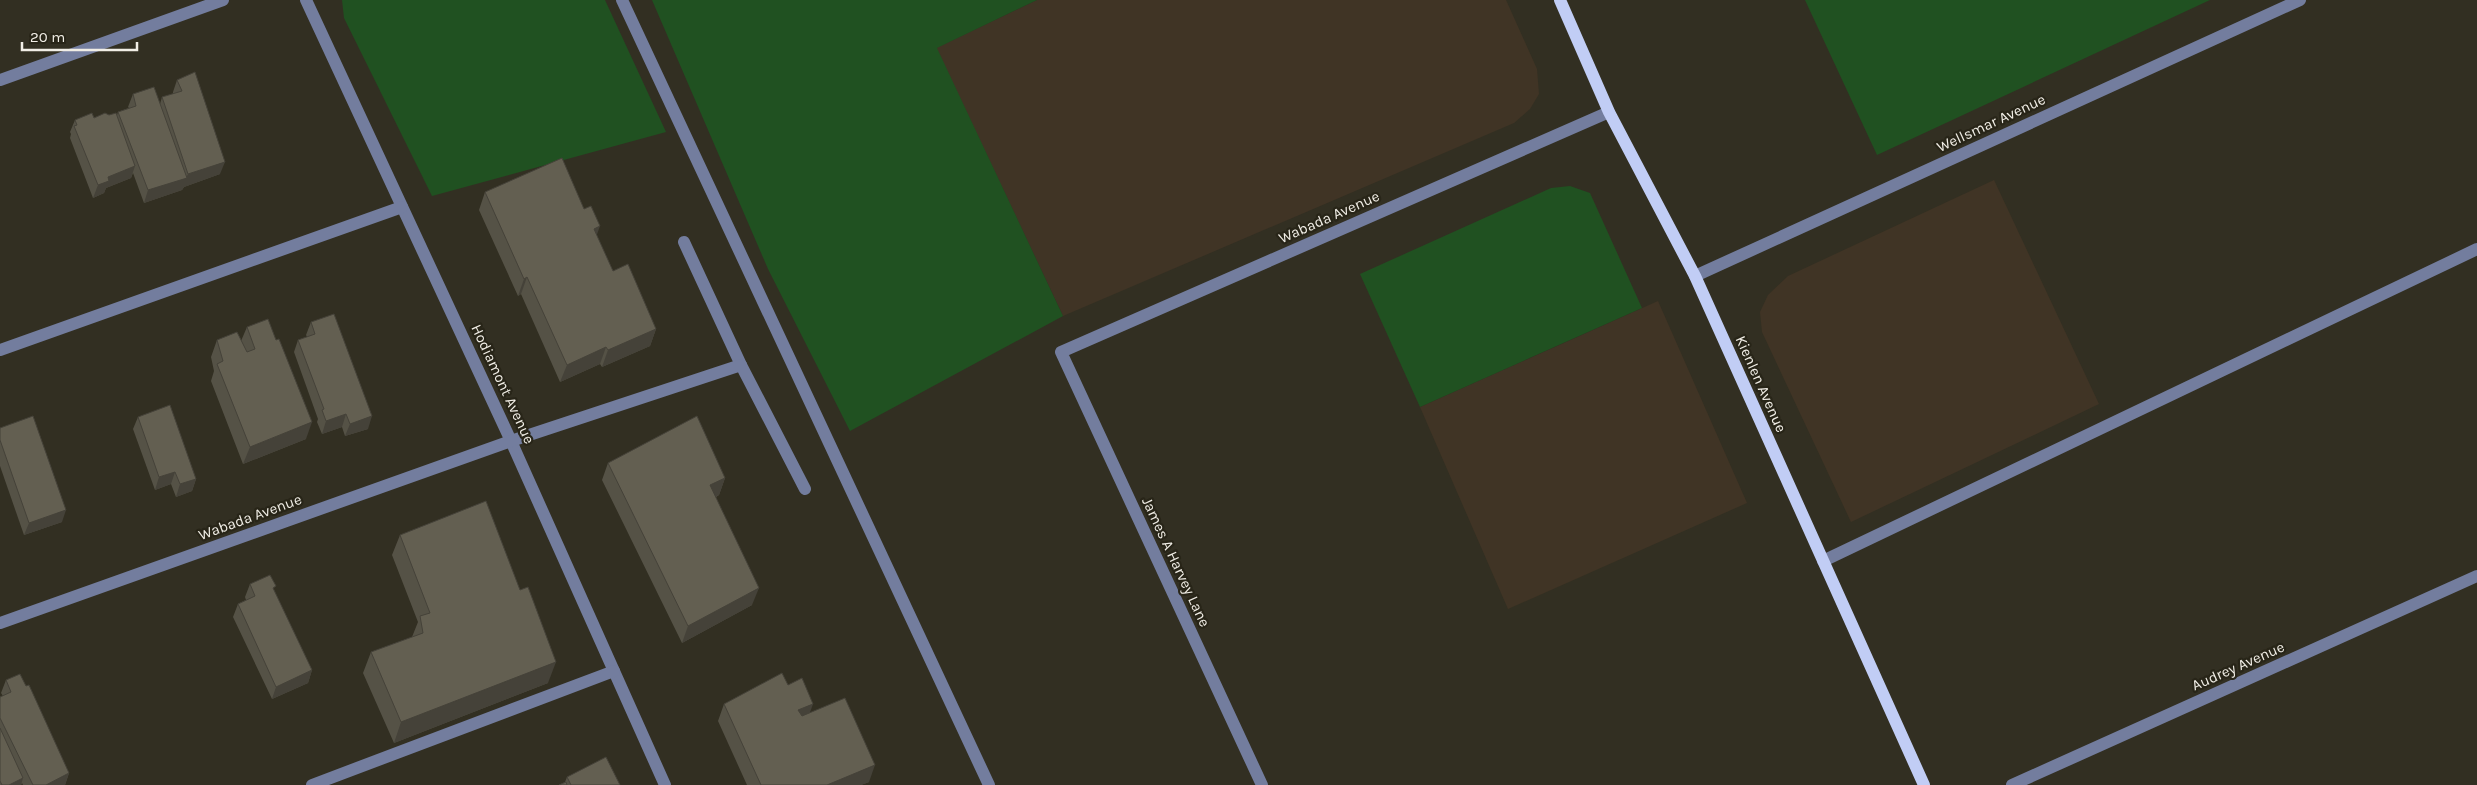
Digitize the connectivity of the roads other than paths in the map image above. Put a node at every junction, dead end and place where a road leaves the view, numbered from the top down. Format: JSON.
{"nodes":[{"id":1,"x":223,"y":0,"type":"edge"},
{"id":2,"x":306,"y":0,"type":"edge"},
{"id":3,"x":622,"y":0,"type":"edge"},
{"id":4,"x":1560,"y":0,"type":"edge"},
{"id":5,"x":2300,"y":0,"type":"edge"},
{"id":6,"x":0,"y":80,"type":"edge"},
{"id":7,"x":1609,"y":112,"type":"junction"},
{"id":8,"x":402,"y":207,"type":"junction"},
{"id":9,"x":684,"y":242,"type":"dead end"},
{"id":10,"x":2477,"y":249,"type":"edge"},
{"id":11,"x":1695,"y":276,"type":"junction"},
{"id":12,"x":0,"y":350,"type":"edge"},
{"id":13,"x":1062,"y":352,"type":"joint"},
{"id":14,"x":741,"y":365,"type":"junction"},
{"id":15,"x":511,"y":441,"type":"junction"},
{"id":16,"x":805,"y":488,"type":"dead end"},
{"id":17,"x":1823,"y":560,"type":"junction"},
{"id":18,"x":2477,"y":576,"type":"edge"},
{"id":19,"x":0,"y":623,"type":"edge"},
{"id":20,"x":614,"y":671,"type":"junction"},
{"id":21,"x":312,"y":785,"type":"edge"},
{"id":22,"x":665,"y":785,"type":"edge"},
{"id":23,"x":989,"y":785,"type":"edge"},
{"id":24,"x":1262,"y":785,"type":"edge"},
{"id":25,"x":1924,"y":785,"type":"edge"},
{"id":26,"x":2012,"y":785,"type":"edge"}],
"edges":[{"from":1,"to":6,"type":"street"},
{"from":2,"to":8,"type":"street","name":"Hodiamont Avenue"},
{"from":3,"to":23,"type":"street"},
{"from":4,"to":7,"type":"main road","name":"Kienlen Avenue"},
{"from":5,"to":11,"type":"street","name":"Wellsmar Avenue"},
{"from":7,"to":11,"type":"main road","name":"Kienlen Avenue"},
{"from":7,"to":13,"type":"street","name":"Wabada Avenue"},
{"from":8,"to":12,"type":"street"},
{"from":8,"to":15,"type":"street","name":"Hodiamont Avenue"},
{"from":9,"to":14,"type":"street"},
{"from":10,"to":17,"type":"street"},
{"from":11,"to":17,"type":"main road","name":"Kienlen Avenue"},
{"from":13,"to":24,"type":"street","name":"James A Harvey Lane"},
{"from":14,"to":15,"type":"street","name":"Wabada Avenue"},
{"from":14,"to":16,"type":"street"},
{"from":15,"to":19,"type":"street","name":"Wabada Avenue"},
{"from":15,"to":20,"type":"street","name":"Hodiamont Avenue"},
{"from":17,"to":25,"type":"main road","name":"Kienlen Avenue"},
{"from":18,"to":26,"type":"street","name":"Audrey Avenue"},
{"from":20,"to":21,"type":"street"},
{"from":20,"to":22,"type":"street","name":"Hodiamont Avenue"}]}
